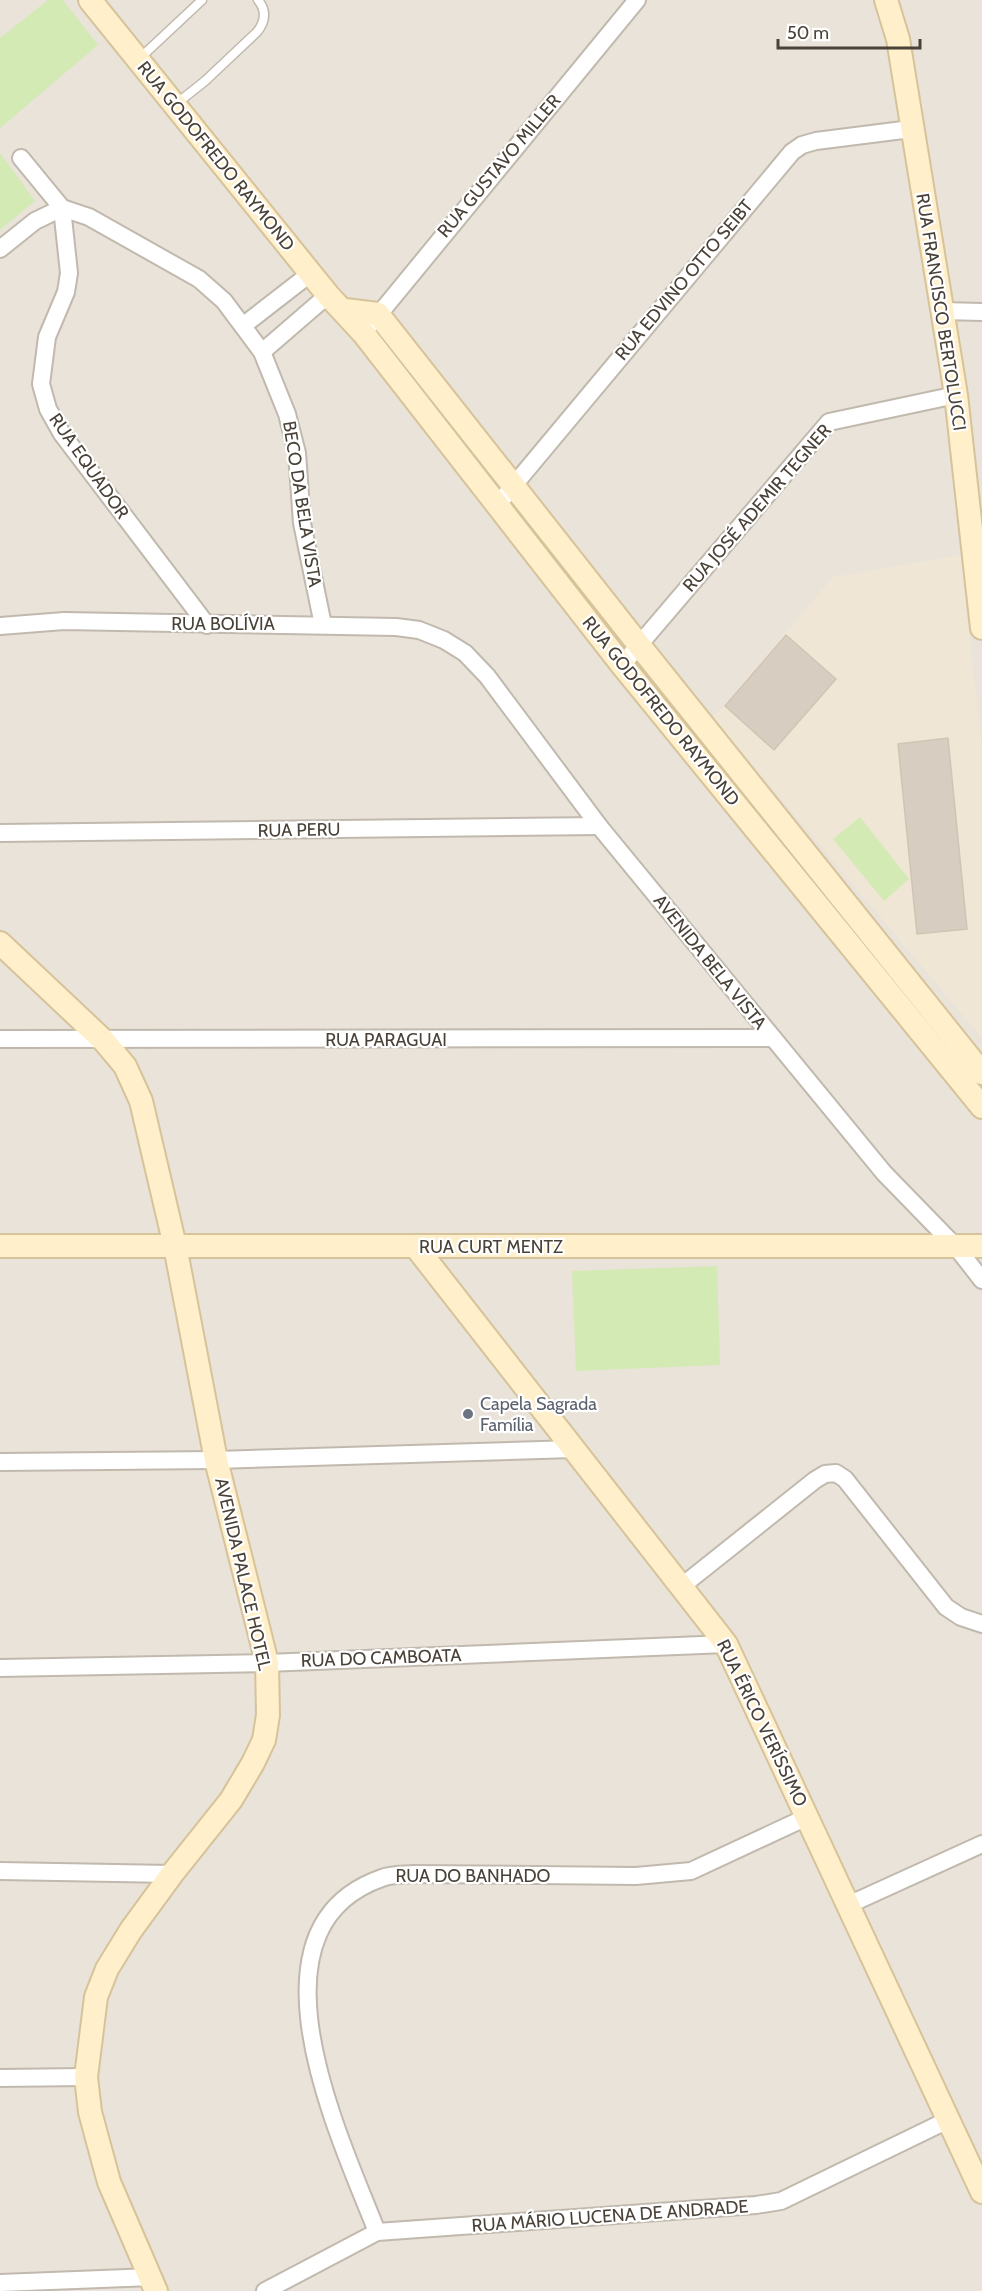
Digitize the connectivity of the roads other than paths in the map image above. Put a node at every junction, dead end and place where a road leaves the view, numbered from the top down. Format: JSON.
{"nodes":[{"id":1,"x":90,"y":0,"type":"edge"},
{"id":2,"x":202,"y":0,"type":"edge"},
{"id":3,"x":258,"y":0,"type":"edge"},
{"id":4,"x":637,"y":0,"type":"edge"},
{"id":5,"x":886,"y":0,"type":"edge"},
{"id":6,"x":139,"y":60,"type":"junction"},
{"id":7,"x":175,"y":104,"type":"junction"},
{"id":8,"x":911,"y":129,"type":"junction"},
{"id":9,"x":21,"y":158,"type":"dead end"},
{"id":10,"x":62,"y":208,"type":"junction"},
{"id":11,"x":0,"y":249,"type":"edge"},
{"id":12,"x":311,"y":273,"type":"junction"},
{"id":13,"x":328,"y":294,"type":"junction"},
{"id":14,"x":345,"y":310,"type":"junction"},
{"id":15,"x":942,"y":310,"type":"junction"},
{"id":16,"x":982,"y":312,"type":"edge"},
{"id":17,"x":378,"y":314,"type":"junction"},
{"id":18,"x":244,"y":325,"type":"junction"},
{"id":19,"x":364,"y":334,"type":"junction"},
{"id":20,"x":262,"y":352,"type":"junction"},
{"id":21,"x":956,"y":395,"type":"junction"},
{"id":22,"x":513,"y":484,"type":"junction"},
{"id":23,"x":499,"y":503,"type":"junction"},
{"id":24,"x":980,"y":585,"type":"edge"},
{"id":25,"x":323,"y":624,"type":"junction"},
{"id":26,"x":207,"y":625,"type":"junction"},
{"id":27,"x":0,"y":626,"type":"edge"},
{"id":28,"x":982,"y":627,"type":"edge"},
{"id":29,"x":444,"y":640,"type":"joint"},
{"id":30,"x":639,"y":645,"type":"junction"},
{"id":31,"x":622,"y":665,"type":"junction"},
{"id":32,"x":599,"y":826,"type":"junction"},
{"id":33,"x":0,"y":833,"type":"edge"},
{"id":34,"x":0,"y":943,"type":"edge"},
{"id":35,"x":773,"y":1038,"type":"junction"},
{"id":36,"x":0,"y":1039,"type":"edge"},
{"id":37,"x":104,"y":1041,"type":"junction"},
{"id":38,"x":982,"y":1073,"type":"edge"},
{"id":39,"x":982,"y":1107,"type":"edge"},
{"id":40,"x":0,"y":1246,"type":"edge"},
{"id":41,"x":175,"y":1246,"type":"junction"},
{"id":42,"x":982,"y":1246,"type":"edge"},
{"id":43,"x":416,"y":1247,"type":"junction"},
{"id":44,"x":957,"y":1248,"type":"junction"},
{"id":45,"x":982,"y":1280,"type":"edge"},
{"id":46,"x":574,"y":1449,"type":"junction"},
{"id":47,"x":216,"y":1460,"type":"junction"},
{"id":48,"x":0,"y":1462,"type":"edge"},
{"id":49,"x":682,"y":1586,"type":"junction"},
{"id":50,"x":982,"y":1624,"type":"edge"},
{"id":51,"x":726,"y":1644,"type":"junction"},
{"id":52,"x":267,"y":1663,"type":"junction"},
{"id":53,"x":0,"y":1668,"type":"edge"},
{"id":54,"x":807,"y":1817,"type":"junction"},
{"id":55,"x":982,"y":1844,"type":"edge"},
{"id":56,"x":0,"y":1870,"type":"edge"},
{"id":57,"x":172,"y":1874,"type":"junction"},
{"id":58,"x":848,"y":1905,"type":"junction"},
{"id":59,"x":86,"y":2077,"type":"junction"},
{"id":60,"x":0,"y":2078,"type":"edge"},
{"id":61,"x":950,"y":2119,"type":"junction"},
{"id":62,"x":982,"y":2192,"type":"edge"},
{"id":63,"x":377,"y":2232,"type":"junction"},
{"id":64,"x":0,"y":2283,"type":"edge"},
{"id":65,"x":154,"y":2284,"type":"edge"},
{"id":66,"x":265,"y":2291,"type":"edge"}],
"edges":[{"from":1,"to":6,"type":"main road","name":"RUA GODOFREDO RAYMOND"},
{"from":2,"to":6,"type":"lane"},
{"from":3,"to":7,"type":"lane"},
{"from":4,"to":17,"type":"street","name":"RUA GUSTAVO MILLER"},
{"from":5,"to":8,"type":"main road","name":"RUA FRANCISCO BERTOLUCCI"},
{"from":6,"to":7,"type":"main road","name":"RUA GODOFREDO RAYMOND"},
{"from":7,"to":12,"type":"main road","name":"RUA GODOFREDO RAYMOND"},
{"from":8,"to":15,"type":"main road","name":"RUA FRANCISCO BERTOLUCCI"},
{"from":8,"to":22,"type":"street","name":"RUA EDVINO OTTO SEIBT"},
{"from":9,"to":10,"type":"street"},
{"from":10,"to":11,"type":"street"},
{"from":10,"to":18,"type":"street","name":"BECO DA BELA VISTA"},
{"from":10,"to":26,"type":"street","name":"RUA EQUADOR"},
{"from":12,"to":13,"type":"main road","name":"RUA GODOFREDO RAYMOND"},
{"from":12,"to":18,"type":"street"},
{"from":13,"to":14,"type":"main road","name":"RUA GODOFREDO RAYMOND"},
{"from":13,"to":20,"type":"street"},
{"from":14,"to":17,"type":"main road"},
{"from":14,"to":19,"type":"main road","name":"RUA GODOFREDO RAYMOND"},
{"from":15,"to":16,"type":"street"},
{"from":15,"to":21,"type":"main road","name":"RUA FRANCISCO BERTOLUCCI"},
{"from":17,"to":19,"type":"street","name":"RUA GUSTAVO MILLER"},
{"from":17,"to":22,"type":"main road","name":"RUA GODOFREDO RAYMOND"},
{"from":18,"to":20,"type":"street","name":"BECO DA BELA VISTA"},
{"from":19,"to":23,"type":"main road","name":"RUA GODOFREDO RAYMOND"},
{"from":20,"to":25,"type":"street","name":"BECO DA BELA VISTA"},
{"from":21,"to":24,"type":"main road","name":"RUA FRANCISCO BERTOLUCCI"},
{"from":21,"to":30,"type":"street","name":"RUA JOSÉ ADEMIR TEGNER"},
{"from":22,"to":23,"type":"street","name":"RUA EDVINO OTTO SEIBT"},
{"from":22,"to":30,"type":"main road","name":"RUA GODOFREDO RAYMOND"},
{"from":23,"to":31,"type":"main road","name":"RUA GODOFREDO RAYMOND"},
{"from":24,"to":28,"type":"main road","name":"RUA FRANCISCO BERTOLUCCI"},
{"from":25,"to":26,"type":"street","name":"RUA BOLÍVIA"},
{"from":25,"to":29,"type":"street","name":"RUA BOLÍVIA"},
{"from":26,"to":27,"type":"street","name":"RUA BOLÍVIA"},
{"from":29,"to":32,"type":"street","name":"AVENIDA BELA VISTA"},
{"from":30,"to":31,"type":"street","name":"RUA JOSÉ ADEMIR TEGNER"},
{"from":30,"to":38,"type":"main road","name":"RUA GODOFREDO RAYMOND"},
{"from":31,"to":39,"type":"main road","name":"RUA GODOFREDO RAYMOND"},
{"from":32,"to":33,"type":"street","name":"RUA PERU"},
{"from":32,"to":35,"type":"street","name":"AVENIDA BELA VISTA"},
{"from":34,"to":37,"type":"main road","name":"AVENIDA PALACE HOTEL"},
{"from":35,"to":37,"type":"street","name":"RUA PARAGUAI"},
{"from":35,"to":44,"type":"street","name":"AVENIDA BELA VISTA"},
{"from":36,"to":37,"type":"street","name":"RUA PARAGUAI"},
{"from":37,"to":41,"type":"main road","name":"AVENIDA PALACE HOTEL"},
{"from":40,"to":41,"type":"main road","name":"RUA CURT MENTZ"},
{"from":41,"to":43,"type":"main road","name":"RUA CURT MENTZ"},
{"from":41,"to":47,"type":"main road","name":"AVENIDA PALACE HOTEL"},
{"from":42,"to":44,"type":"main road","name":"RUA CURT MENTZ"},
{"from":43,"to":44,"type":"main road","name":"RUA CURT MENTZ"},
{"from":43,"to":46,"type":"main road","name":"RUA ÉRICO VERÍSSIMO"},
{"from":44,"to":45,"type":"street","name":"AVENIDA BELA VISTA"},
{"from":46,"to":47,"type":"street"},
{"from":46,"to":49,"type":"main road","name":"RUA ÉRICO VERÍSSIMO"},
{"from":47,"to":48,"type":"street"},
{"from":47,"to":52,"type":"main road","name":"AVENIDA PALACE HOTEL"},
{"from":49,"to":50,"type":"street"},
{"from":49,"to":51,"type":"main road","name":"RUA ÉRICO VERÍSSIMO"},
{"from":51,"to":52,"type":"street","name":"RUA DO CAMBOATA"},
{"from":51,"to":54,"type":"main road","name":"RUA ÉRICO VERÍSSIMO"},
{"from":52,"to":53,"type":"street","name":"RUA DO CAMBOATA"},
{"from":52,"to":57,"type":"main road","name":"AVENIDA PALACE HOTEL"},
{"from":54,"to":58,"type":"main road","name":"RUA ÉRICO VERÍSSIMO"},
{"from":54,"to":63,"type":"street","name":"RUA DO BANHADO"},
{"from":55,"to":58,"type":"street"},
{"from":56,"to":57,"type":"street"},
{"from":57,"to":59,"type":"main road","name":"AVENIDA PALACE HOTEL"},
{"from":58,"to":61,"type":"main road","name":"RUA ÉRICO VERÍSSIMO"},
{"from":59,"to":60,"type":"street"},
{"from":59,"to":65,"type":"main road","name":"AVENIDA PALACE HOTEL"},
{"from":61,"to":62,"type":"main road","name":"RUA ÉRICO VERÍSSIMO"},
{"from":61,"to":63,"type":"street","name":"RUA MÁRIO LUCENA DE ANDRADE"},
{"from":63,"to":66,"type":"street","name":"RUA MÁRIO LUCENA DE ANDRADE"},
{"from":64,"to":65,"type":"street"}]}
